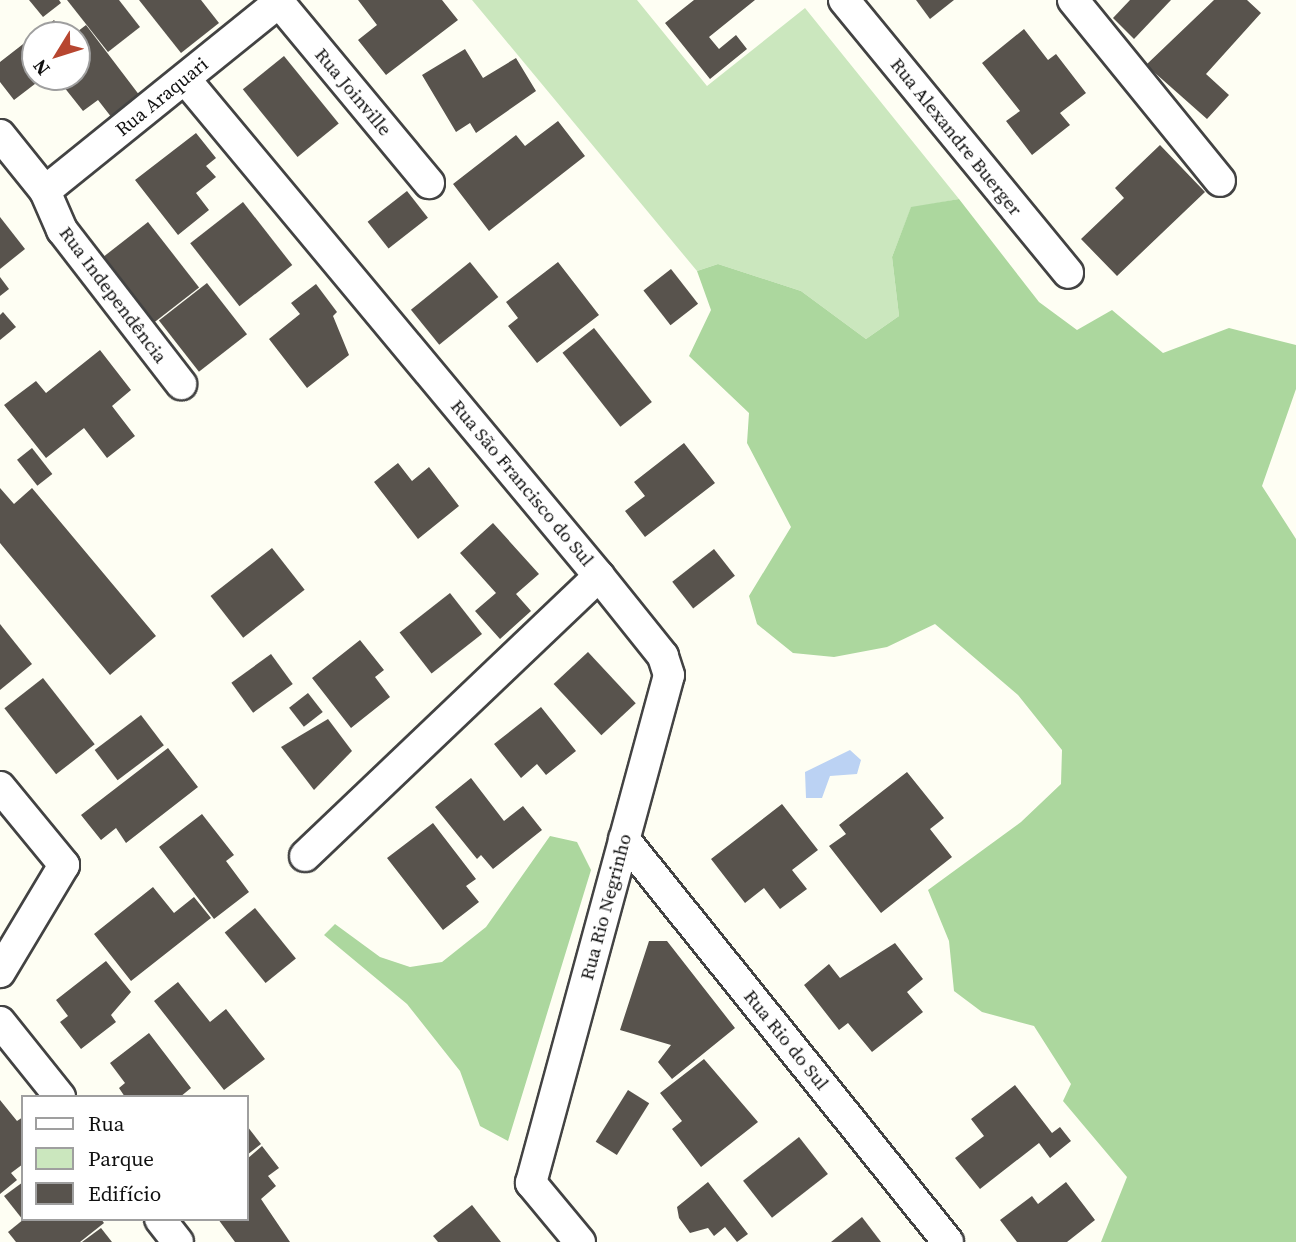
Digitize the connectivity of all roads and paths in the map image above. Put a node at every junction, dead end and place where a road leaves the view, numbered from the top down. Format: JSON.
{"nodes":[{"id":1,"x":844,"y":0,"type":"edge"},
{"id":2,"x":1073,"y":0,"type":"edge"},
{"id":3,"x":278,"y":1,"type":"edge"},
{"id":4,"x":185,"y":79,"type":"junction"},
{"id":5,"x":0,"y":135,"type":"edge"},
{"id":6,"x":1220,"y":181,"type":"dead end"},
{"id":7,"x":429,"y":183,"type":"dead end"},
{"id":8,"x":45,"y":191,"type":"junction"},
{"id":9,"x":1068,"y":273,"type":"dead end"},
{"id":10,"x":181,"y":384,"type":"dead end"},
{"id":11,"x":599,"y":576,"type":"junction"},
{"id":12,"x":0,"y":788,"type":"edge"},
{"id":13,"x":624,"y":839,"type":"junction"},
{"id":14,"x":306,"y":856,"type":"dead end"},
{"id":15,"x":0,"y":972,"type":"edge"},
{"id":16,"x":0,"y":1022,"type":"edge"},
{"id":17,"x":58,"y":1095,"type":"edge"},
{"id":18,"x":162,"y":1221,"type":"edge"},
{"id":19,"x":178,"y":1242,"type":"edge"},
{"id":20,"x":580,"y":1242,"type":"edge"},
{"id":21,"x":948,"y":1242,"type":"edge"}],
"edges":[{"from":1,"to":9,"type":"street","name":"Rua Alexandre Buerger"},
{"from":2,"to":6,"type":"street"},
{"from":3,"to":4,"type":"street","name":"Rua Araquari"},
{"from":3,"to":7,"type":"street","name":"Rua Joinville"},
{"from":4,"to":8,"type":"street","name":"Rua Araquari"},
{"from":4,"to":11,"type":"street","name":"Rua São Francisco do Sul"},
{"from":5,"to":8,"type":"street","name":"Rua Independência"},
{"from":8,"to":10,"type":"street","name":"Rua Independência"},
{"from":11,"to":13,"type":"street","name":"Rua Rio Negrinho"},
{"from":11,"to":14,"type":"street","name":"Rua São Francisco do Sul"},
{"from":12,"to":15,"type":"street"},
{"from":13,"to":20,"type":"street","name":"Rua Rio Negrinho"},
{"from":13,"to":21,"type":"street","name":"Rua Rio do Sul"},
{"from":16,"to":17,"type":"street"},
{"from":18,"to":19,"type":"street"}]}
